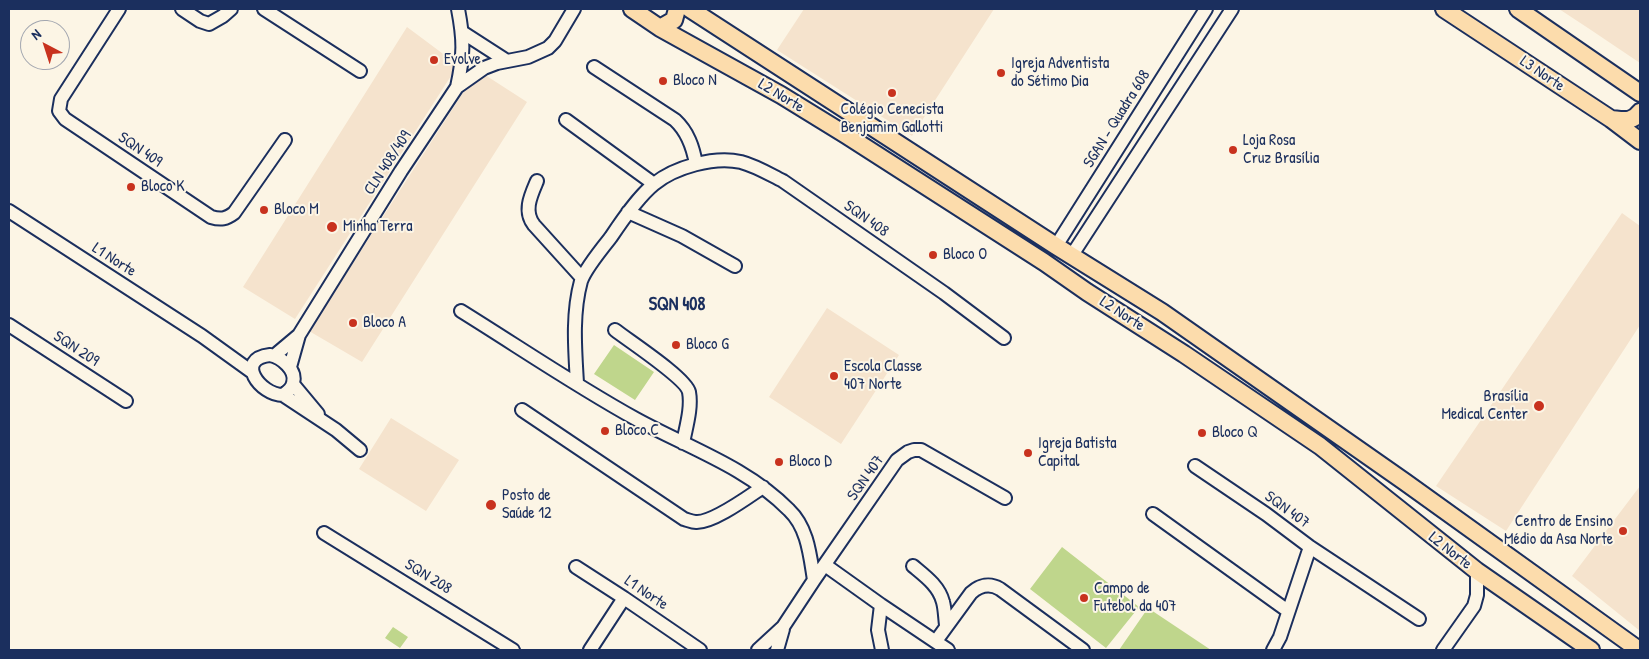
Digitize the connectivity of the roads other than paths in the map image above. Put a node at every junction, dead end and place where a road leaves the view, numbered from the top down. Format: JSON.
{"nodes":[{"id":1,"x":119,"y":9,"type":"edge"},
{"id":2,"x":182,"y":9,"type":"edge"},
{"id":3,"x":231,"y":9,"type":"edge"},
{"id":4,"x":264,"y":9,"type":"edge"},
{"id":5,"x":458,"y":9,"type":"edge"},
{"id":6,"x":574,"y":9,"type":"edge"},
{"id":7,"x":632,"y":9,"type":"edge"},
{"id":8,"x":677,"y":9,"type":"edge"},
{"id":9,"x":690,"y":9,"type":"edge"},
{"id":10,"x":1206,"y":9,"type":"edge"},
{"id":11,"x":1232,"y":9,"type":"edge"},
{"id":12,"x":1444,"y":9,"type":"edge"},
{"id":13,"x":1518,"y":9,"type":"edge"},
{"id":14,"x":660,"y":28,"type":"junction"},
{"id":15,"x":462,"y":32,"type":"junction"},
{"id":16,"x":506,"y":61,"type":"junction"},
{"id":17,"x":594,"y":67,"type":"dead end"},
{"id":18,"x":360,"y":71,"type":"dead end"},
{"id":19,"x":458,"y":86,"type":"junction"},
{"id":20,"x":1638,"y":94,"type":"edge"},
{"id":21,"x":1640,"y":112,"type":"edge"},
{"id":22,"x":1611,"y":119,"type":"junction"},
{"id":23,"x":566,"y":120,"type":"dead end"},
{"id":24,"x":284,"y":140,"type":"dead end"},
{"id":25,"x":1640,"y":141,"type":"edge"},
{"id":26,"x":696,"y":164,"type":"junction"},
{"id":27,"x":537,"y":181,"type":"dead end"},
{"id":28,"x":654,"y":184,"type":"junction"},
{"id":29,"x":9,"y":211,"type":"edge"},
{"id":30,"x":628,"y":212,"type":"junction"},
{"id":31,"x":1056,"y":246,"type":"junction"},
{"id":32,"x":1072,"y":255,"type":"junction"},
{"id":33,"x":735,"y":266,"type":"dead end"},
{"id":34,"x":582,"y":278,"type":"junction"},
{"id":35,"x":461,"y":310,"type":"dead end"},
{"id":36,"x":9,"y":325,"type":"edge"},
{"id":37,"x":615,"y":330,"type":"dead end"},
{"id":38,"x":299,"y":335,"type":"junction"},
{"id":39,"x":1004,"y":338,"type":"dead end"},
{"id":40,"x":274,"y":356,"type":"junction"},
{"id":41,"x":254,"y":366,"type":"junction"},
{"id":42,"x":290,"y":367,"type":"junction"},
{"id":43,"x":577,"y":383,"type":"junction"},
{"id":44,"x":293,"y":384,"type":"junction"},
{"id":45,"x":283,"y":396,"type":"junction"},
{"id":46,"x":126,"y":400,"type":"dead end"},
{"id":47,"x":522,"y":410,"type":"dead end"},
{"id":48,"x":326,"y":423,"type":"junction"},
{"id":49,"x":684,"y":443,"type":"junction"},
{"id":50,"x":360,"y":450,"type":"dead end"},
{"id":51,"x":1196,"y":466,"type":"dead end"},
{"id":52,"x":763,"y":487,"type":"junction"},
{"id":53,"x":1005,"y":498,"type":"dead end"},
{"id":54,"x":1153,"y":514,"type":"dead end"},
{"id":55,"x":1459,"y":521,"type":"junction"},
{"id":56,"x":324,"y":533,"type":"dead end"},
{"id":57,"x":1443,"y":546,"type":"junction"},
{"id":58,"x":1310,"y":547,"type":"junction"},
{"id":59,"x":825,"y":565,"type":"junction"},
{"id":60,"x":913,"y":566,"type":"dead end"},
{"id":61,"x":576,"y":567,"type":"dead end"},
{"id":62,"x":1477,"y":572,"type":"junction"},
{"id":63,"x":814,"y":580,"type":"junction"},
{"id":64,"x":624,"y":598,"type":"junction"},
{"id":65,"x":881,"y":605,"type":"junction"},
{"id":66,"x":1288,"y":611,"type":"junction"},
{"id":67,"x":1419,"y":619,"type":"dead end"},
{"id":68,"x":946,"y":625,"type":"junction"},
{"id":69,"x":783,"y":627,"type":"junction"},
{"id":70,"x":936,"y":642,"type":"junction"},
{"id":71,"x":698,"y":648,"type":"edge"},
{"id":72,"x":513,"y":650,"type":"edge"},
{"id":73,"x":590,"y":650,"type":"edge"},
{"id":74,"x":711,"y":650,"type":"edge"},
{"id":75,"x":758,"y":650,"type":"edge"},
{"id":76,"x":777,"y":650,"type":"edge"},
{"id":77,"x":882,"y":650,"type":"edge"},
{"id":78,"x":948,"y":650,"type":"edge"},
{"id":79,"x":1083,"y":650,"type":"edge"},
{"id":80,"x":1273,"y":650,"type":"edge"},
{"id":81,"x":1443,"y":650,"type":"edge"},
{"id":82,"x":1591,"y":650,"type":"edge"},
{"id":83,"x":1639,"y":650,"type":"edge"}],
"edges":[{"from":1,"to":24,"type":"street","name":"SQN 409"},
{"from":2,"to":3,"type":"street"},
{"from":4,"to":18,"type":"street"},
{"from":5,"to":15,"type":"street"},
{"from":6,"to":16,"type":"street"},
{"from":7,"to":14,"type":"main road","name":"L2 Norte"},
{"from":8,"to":14,"type":"main road"},
{"from":9,"to":31,"type":"main road","name":"L2 Norte"},
{"from":10,"to":31,"type":"street","name":"SGAN - Quadra 608"},
{"from":11,"to":32,"type":"street"},
{"from":12,"to":22,"type":"main road","name":"L3 Norte"},
{"from":13,"to":20,"type":"main road"},
{"from":14,"to":57,"type":"main road","name":"L2 Norte"},
{"from":15,"to":16,"type":"street"},
{"from":15,"to":19,"type":"street"},
{"from":16,"to":19,"type":"street"},
{"from":17,"to":26,"type":"street"},
{"from":19,"to":38,"type":"street","name":"CLN 408/409"},
{"from":21,"to":22,"type":"main road"},
{"from":22,"to":25,"type":"main road","name":"L3 Norte"},
{"from":23,"to":28,"type":"street"},
{"from":26,"to":28,"type":"street","name":"SQN 408"},
{"from":26,"to":39,"type":"street","name":"SQN 408"},
{"from":27,"to":34,"type":"street"},
{"from":28,"to":30,"type":"street","name":"SQN 408"},
{"from":29,"to":41,"type":"street","name":"L1 Norte"},
{"from":30,"to":33,"type":"street"},
{"from":30,"to":34,"type":"street","name":"SQN 408"},
{"from":31,"to":32,"type":"main road","name":"L2 Norte"},
{"from":32,"to":55,"type":"main road","name":"L2 Norte"},
{"from":34,"to":43,"type":"street","name":"SQN 408"},
{"from":35,"to":43,"type":"street"},
{"from":36,"to":46,"type":"street","name":"SQN 209"},
{"from":37,"to":49,"type":"street"},
{"from":38,"to":40,"type":"street","name":"CLN 408/409"},
{"from":38,"to":42,"type":"street","name":"CLN 408/409"},
{"from":40,"to":41,"type":"street"},
{"from":40,"to":42,"type":"street"},
{"from":41,"to":45,"type":"street"},
{"from":42,"to":44,"type":"street"},
{"from":43,"to":49,"type":"street"},
{"from":44,"to":45,"type":"street"},
{"from":44,"to":48,"type":"street"},
{"from":45,"to":48,"type":"street"},
{"from":47,"to":52,"type":"street"},
{"from":48,"to":50,"type":"street"},
{"from":49,"to":52,"type":"street"},
{"from":51,"to":58,"type":"street","name":"SQN 407"},
{"from":52,"to":63,"type":"street"},
{"from":53,"to":59,"type":"street","name":"SQN 407"},
{"from":54,"to":66,"type":"street"},
{"from":55,"to":57,"type":"main road"},
{"from":55,"to":83,"type":"main road","name":"L2 Norte"},
{"from":56,"to":72,"type":"street","name":"SQN 208"},
{"from":57,"to":62,"type":"main road","name":"L2 Norte"},
{"from":58,"to":66,"type":"street","name":"SQN 407"},
{"from":58,"to":67,"type":"street","name":"SQN 407"},
{"from":59,"to":63,"type":"street","name":"SQN 407"},
{"from":59,"to":65,"type":"street"},
{"from":60,"to":68,"type":"street"},
{"from":61,"to":64,"type":"street","name":"L1 Norte"},
{"from":62,"to":81,"type":"street"},
{"from":62,"to":82,"type":"main road","name":"L2 Norte"},
{"from":63,"to":69,"type":"street","name":"SQN 407"},
{"from":64,"to":71,"type":"street","name":"L1 Norte"},
{"from":64,"to":73,"type":"street"},
{"from":65,"to":70,"type":"street"},
{"from":65,"to":77,"type":"street"},
{"from":66,"to":80,"type":"street","name":"SQN 407"},
{"from":68,"to":70,"type":"street"},
{"from":68,"to":79,"type":"street"},
{"from":69,"to":75,"type":"street"},
{"from":69,"to":76,"type":"street"},
{"from":70,"to":78,"type":"street"},
{"from":71,"to":74,"type":"street","name":"L1 Norte"}]}
